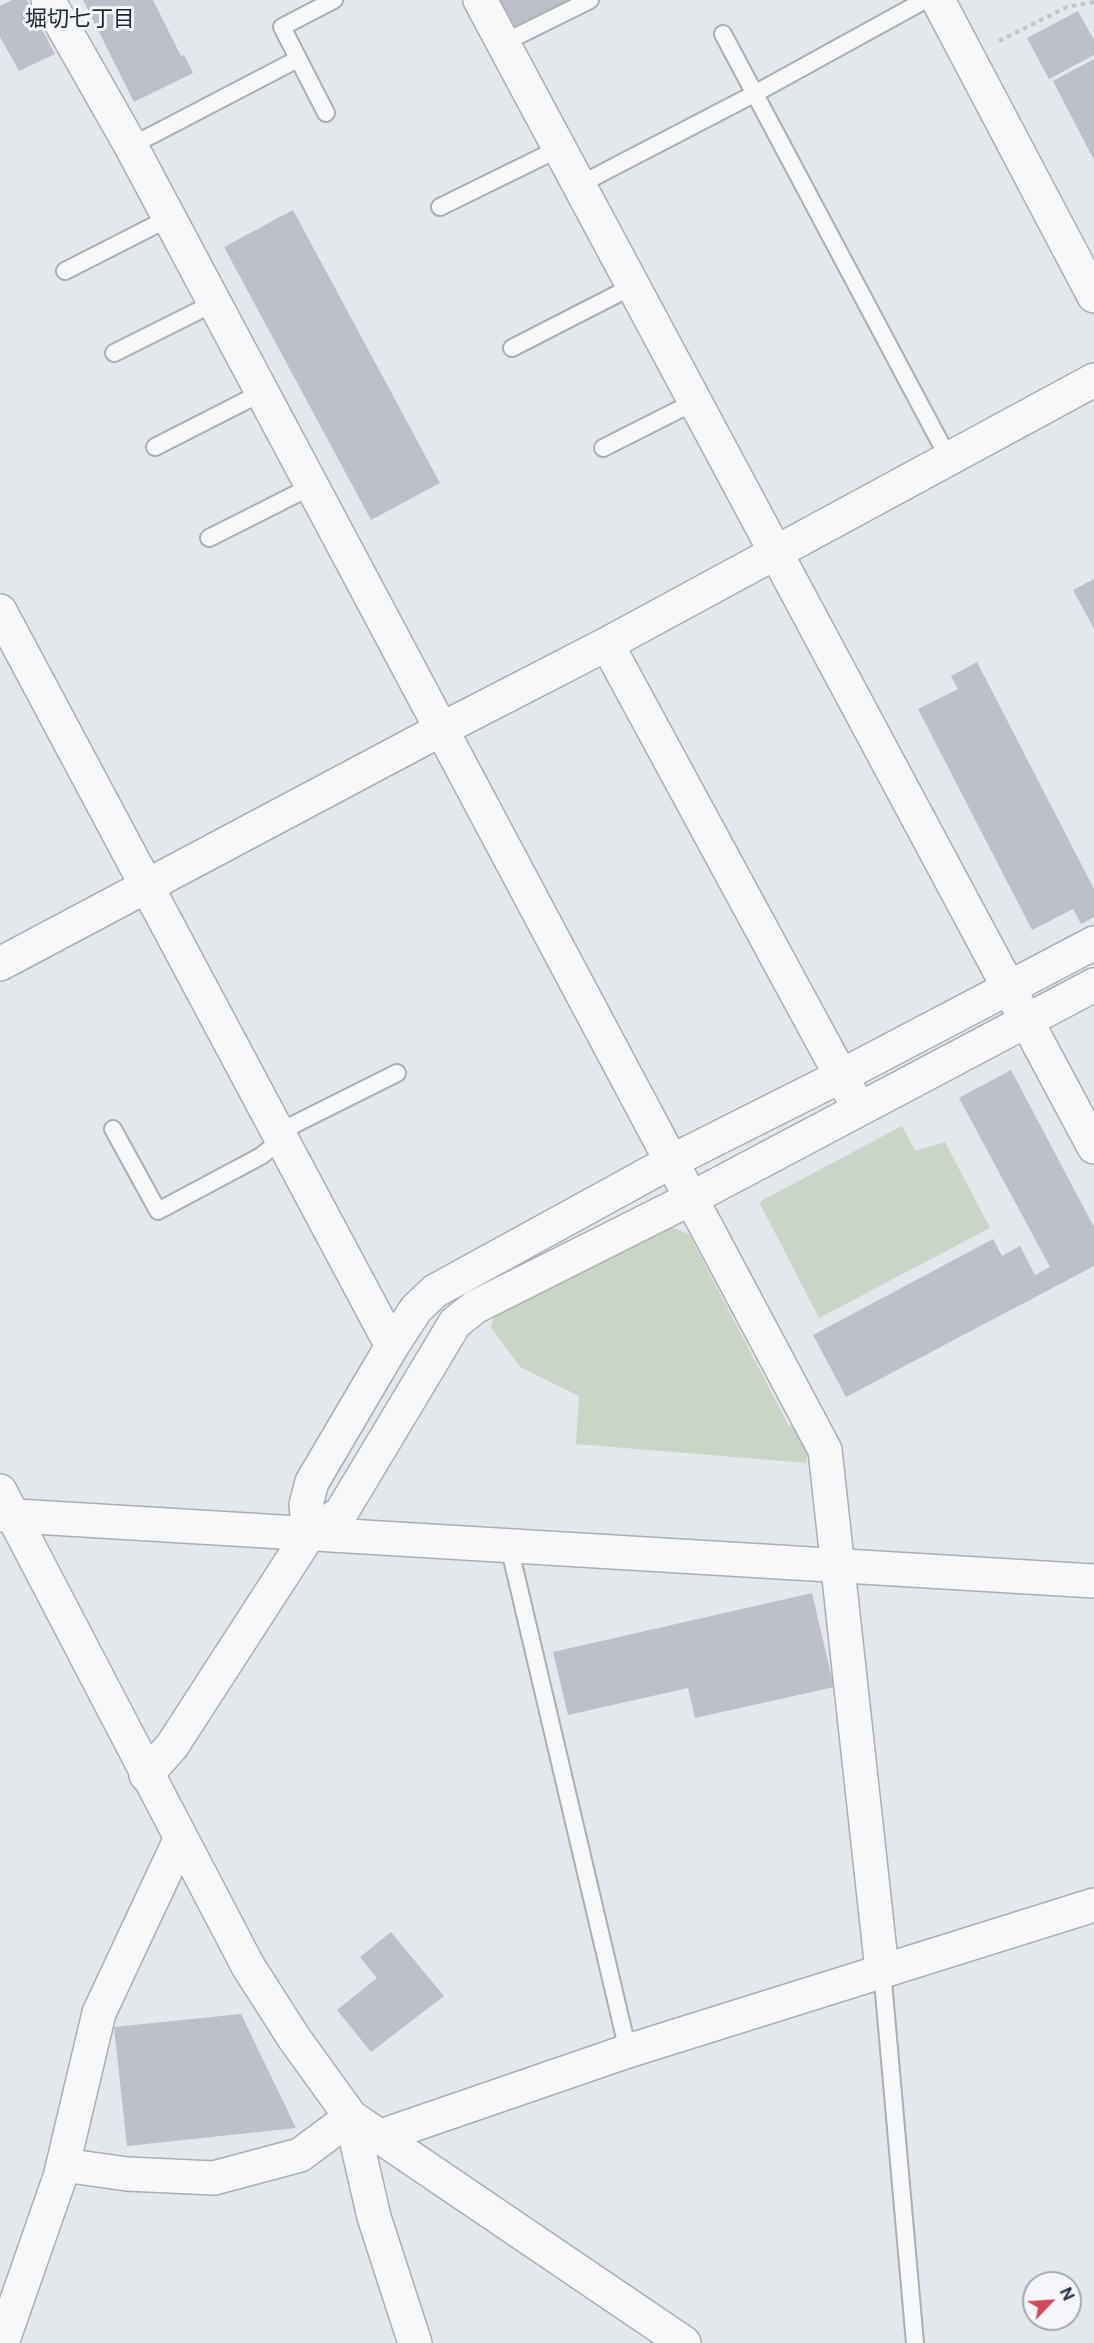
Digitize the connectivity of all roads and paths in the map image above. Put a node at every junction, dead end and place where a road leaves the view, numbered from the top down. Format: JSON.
{"nodes":[{"id":1,"x":48,"y":0,"type":"edge"},
{"id":2,"x":334,"y":0,"type":"edge"},
{"id":3,"x":480,"y":0,"type":"edge"},
{"id":4,"x":590,"y":0,"type":"edge"},
{"id":5,"x":925,"y":0,"type":"edge"},
{"id":6,"x":938,"y":0,"type":"edge"},
{"id":7,"x":1094,"y":2,"type":"edge"},
{"id":8,"x":723,"y":34,"type":"dead end"},
{"id":9,"x":503,"y":43,"type":"junction"},
{"id":10,"x":969,"y":56,"type":"junction"},
{"id":11,"x":298,"y":59,"type":"junction"},
{"id":12,"x":756,"y":93,"type":"junction"},
{"id":13,"x":326,"y":112,"type":"dead end"},
{"id":14,"x":130,"y":146,"type":"junction"},
{"id":15,"x":558,"y":149,"type":"junction"},
{"id":16,"x":579,"y":184,"type":"junction"},
{"id":17,"x":440,"y":207,"type":"dead end"},
{"id":18,"x":169,"y":218,"type":"junction"},
{"id":19,"x":64,"y":271,"type":"dead end"},
{"id":20,"x":633,"y":286,"type":"junction"},
{"id":21,"x":1094,"y":296,"type":"edge"},
{"id":22,"x":214,"y":303,"type":"junction"},
{"id":23,"x":512,"y":348,"type":"dead end"},
{"id":24,"x":114,"y":353,"type":"dead end"},
{"id":25,"x":1094,"y":380,"type":"edge"},
{"id":26,"x":261,"y":393,"type":"junction"},
{"id":27,"x":694,"y":402,"type":"junction"},
{"id":28,"x":155,"y":447,"type":"dead end"},
{"id":29,"x":603,"y":448,"type":"dead end"},
{"id":30,"x":949,"y":459,"type":"junction"},
{"id":31,"x":312,"y":486,"type":"junction"},
{"id":32,"x":209,"y":538,"type":"dead end"},
{"id":33,"x":774,"y":552,"type":"junction"},
{"id":34,"x":0,"y":611,"type":"edge"},
{"id":35,"x":607,"y":644,"type":"junction"},
{"id":36,"x":442,"y":729,"type":"junction"},
{"id":37,"x":146,"y":886,"type":"junction"},
{"id":38,"x":1094,"y":943,"type":"edge"},
{"id":39,"x":0,"y":964,"type":"edge"},
{"id":40,"x":1094,"y":985,"type":"edge"},
{"id":41,"x":1008,"y":988,"type":"junction"},
{"id":42,"x":1026,"y":1021,"type":"junction"},
{"id":43,"x":397,"y":1073,"type":"dead end"},
{"id":44,"x":841,"y":1076,"type":"junction"},
{"id":45,"x":859,"y":1108,"type":"junction"},
{"id":46,"x":113,"y":1129,"type":"dead end"},
{"id":47,"x":281,"y":1140,"type":"junction"},
{"id":48,"x":1094,"y":1147,"type":"edge"},
{"id":49,"x":672,"y":1161,"type":"junction"},
{"id":50,"x":692,"y":1198,"type":"junction"},
{"id":51,"x":392,"y":1346,"type":"junction"},
{"id":52,"x":4,"y":1507,"type":"edge"},
{"id":53,"x":309,"y":1534,"type":"junction"},
{"id":54,"x":509,"y":1546,"type":"junction"},
{"id":55,"x":837,"y":1565,"type":"junction"},
{"id":56,"x":1094,"y":1581,"type":"edge"},
{"id":57,"x":146,"y":1775,"type":"junction"},
{"id":58,"x":180,"y":1840,"type":"junction"},
{"id":59,"x":1094,"y":1905,"type":"edge"},
{"id":60,"x":882,"y":1970,"type":"junction"},
{"id":61,"x":628,"y":2050,"type":"junction"},
{"id":62,"x":351,"y":2117,"type":"junction"},
{"id":63,"x":381,"y":2136,"type":"junction"},
{"id":64,"x":63,"y":2165,"type":"junction"},
{"id":65,"x":2,"y":2343,"type":"edge"},
{"id":66,"x":415,"y":2343,"type":"edge"},
{"id":67,"x":684,"y":2343,"type":"edge"},
{"id":68,"x":915,"y":2343,"type":"edge"}],
"edges":[{"from":1,"to":14,"type":"street"},
{"from":2,"to":11,"type":"lane"},
{"from":3,"to":9,"type":"street"},
{"from":4,"to":9,"type":"lane"},
{"from":5,"to":12,"type":"lane"},
{"from":6,"to":10,"type":"street"},
{"from":7,"to":10,"type":"path"},
{"from":8,"to":12,"type":"lane"},
{"from":9,"to":15,"type":"street"},
{"from":10,"to":21,"type":"street"},
{"from":11,"to":13,"type":"lane"},
{"from":11,"to":14,"type":"lane"},
{"from":12,"to":16,"type":"lane"},
{"from":12,"to":30,"type":"lane"},
{"from":14,"to":18,"type":"street"},
{"from":15,"to":16,"type":"street"},
{"from":15,"to":17,"type":"lane"},
{"from":16,"to":20,"type":"street"},
{"from":18,"to":19,"type":"lane"},
{"from":18,"to":22,"type":"street"},
{"from":20,"to":23,"type":"lane"},
{"from":20,"to":27,"type":"street"},
{"from":22,"to":24,"type":"lane"},
{"from":22,"to":26,"type":"street"},
{"from":25,"to":30,"type":"street"},
{"from":26,"to":28,"type":"lane"},
{"from":26,"to":31,"type":"street"},
{"from":27,"to":29,"type":"lane"},
{"from":27,"to":33,"type":"street"},
{"from":30,"to":33,"type":"street"},
{"from":31,"to":32,"type":"lane"},
{"from":31,"to":36,"type":"street"},
{"from":33,"to":35,"type":"street"},
{"from":33,"to":41,"type":"street"},
{"from":34,"to":37,"type":"street"},
{"from":35,"to":36,"type":"street"},
{"from":35,"to":44,"type":"street"},
{"from":36,"to":37,"type":"street"},
{"from":36,"to":49,"type":"street"},
{"from":37,"to":39,"type":"street"},
{"from":37,"to":47,"type":"street"},
{"from":38,"to":41,"type":"street"},
{"from":40,"to":42,"type":"street"},
{"from":41,"to":42,"type":"street"},
{"from":41,"to":44,"type":"street"},
{"from":42,"to":45,"type":"street"},
{"from":42,"to":48,"type":"street"},
{"from":43,"to":47,"type":"lane"},
{"from":44,"to":45,"type":"street"},
{"from":44,"to":49,"type":"street"},
{"from":45,"to":50,"type":"street"},
{"from":46,"to":47,"type":"lane"},
{"from":47,"to":51,"type":"street"},
{"from":49,"to":50,"type":"street"},
{"from":49,"to":51,"type":"street"},
{"from":50,"to":53,"type":"street"},
{"from":50,"to":55,"type":"street"},
{"from":51,"to":53,"type":"street"},
{"from":52,"to":53,"type":"street"},
{"from":52,"to":57,"type":"street"},
{"from":53,"to":54,"type":"street"},
{"from":53,"to":57,"type":"street"},
{"from":54,"to":55,"type":"street"},
{"from":54,"to":61,"type":"lane"},
{"from":55,"to":56,"type":"street"},
{"from":55,"to":60,"type":"street"},
{"from":57,"to":58,"type":"street"},
{"from":58,"to":62,"type":"street"},
{"from":58,"to":64,"type":"street"},
{"from":59,"to":60,"type":"street"},
{"from":60,"to":61,"type":"street"},
{"from":60,"to":68,"type":"lane"},
{"from":61,"to":63,"type":"street"},
{"from":62,"to":63,"type":"street"},
{"from":62,"to":64,"type":"street"},
{"from":62,"to":66,"type":"street"},
{"from":63,"to":67,"type":"street"},
{"from":64,"to":65,"type":"street"}]}
